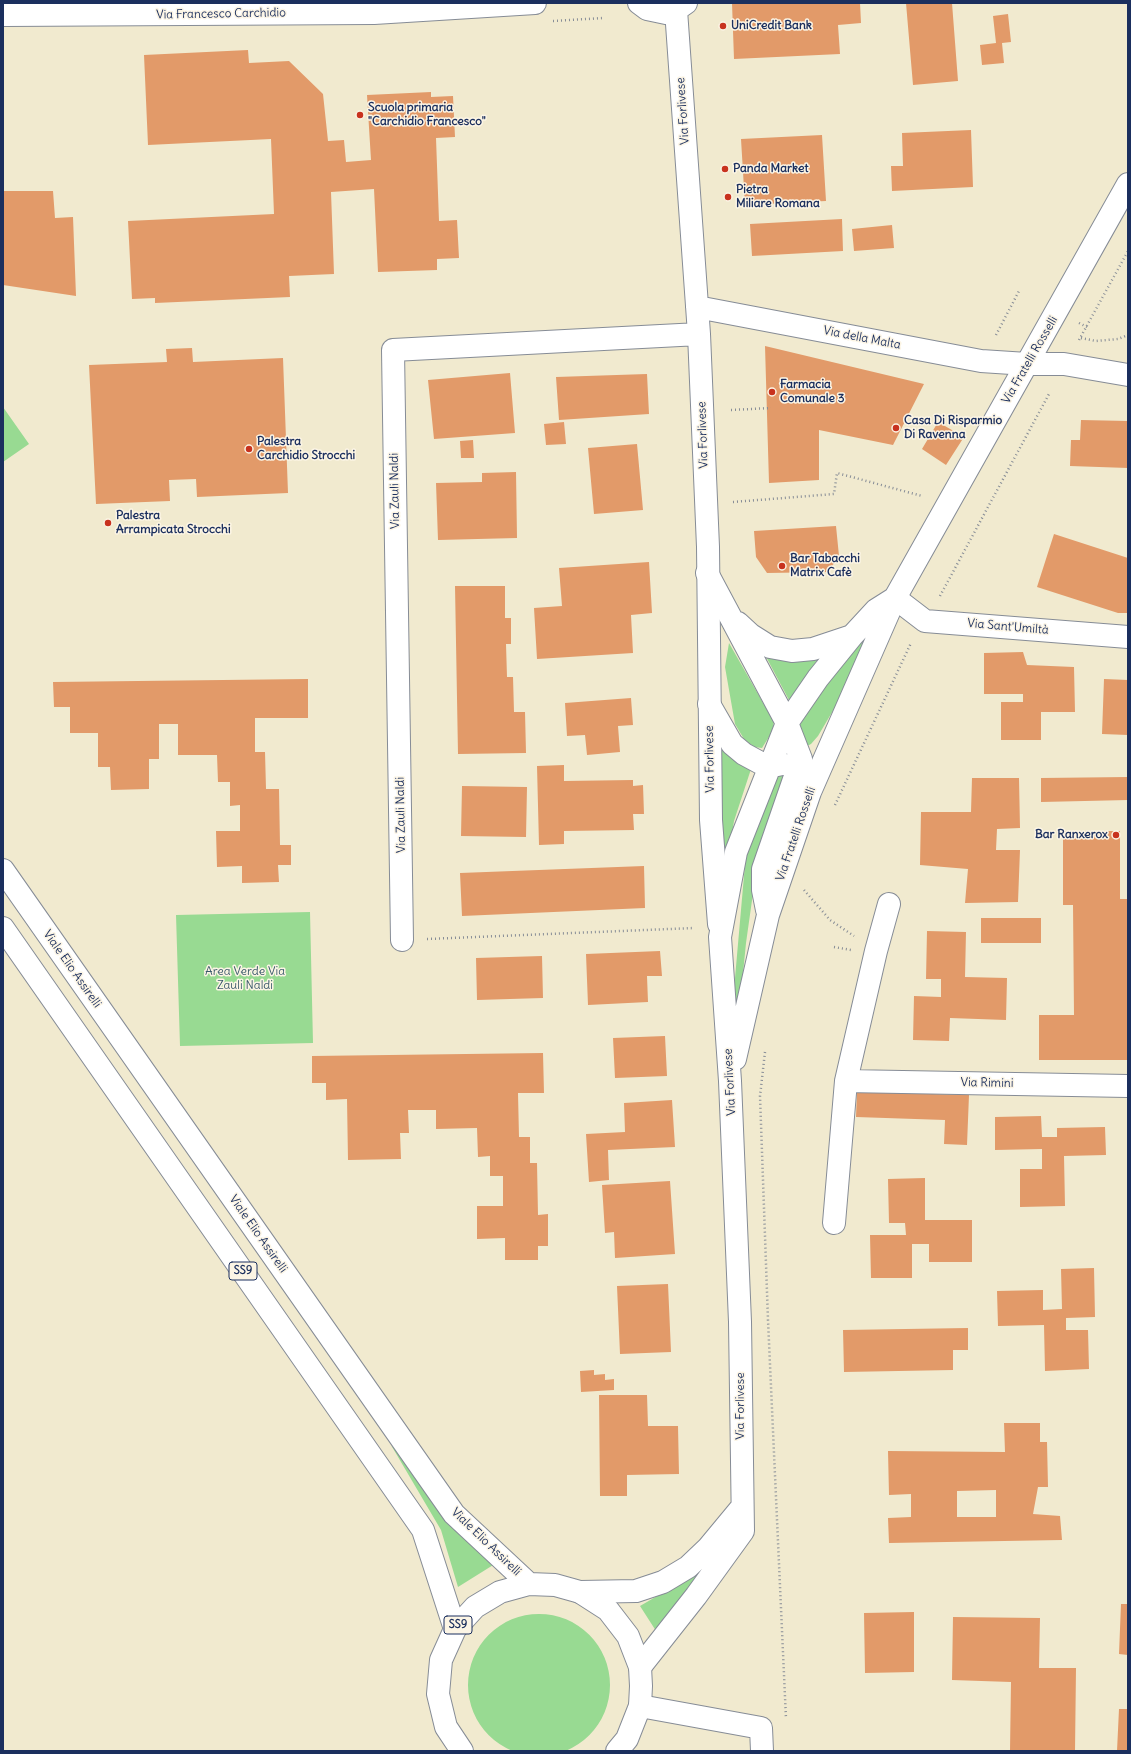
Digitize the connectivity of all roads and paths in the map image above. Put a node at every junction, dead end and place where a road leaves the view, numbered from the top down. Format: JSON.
{"nodes":[{"id":1,"x":535,"y":3,"type":"edge"},
{"id":2,"x":640,"y":3,"type":"edge"},
{"id":3,"x":681,"y":7,"type":"edge"},
{"id":4,"x":114,"y":9,"type":"edge"},
{"id":5,"x":3,"y":15,"type":"edge"},
{"id":6,"x":1128,"y":184,"type":"edge"},
{"id":7,"x":1128,"y":251,"type":"edge"},
{"id":8,"x":697,"y":308,"type":"junction"},
{"id":9,"x":1077,"y":322,"type":"dead end"},
{"id":10,"x":1087,"y":326,"type":"junction"},
{"id":11,"x":699,"y":334,"type":"junction"},
{"id":12,"x":1128,"y":335,"type":"edge"},
{"id":13,"x":1081,"y":338,"type":"junction"},
{"id":14,"x":1078,"y":342,"type":"dead end"},
{"id":15,"x":1027,"y":364,"type":"junction"},
{"id":16,"x":1128,"y":375,"type":"edge"},
{"id":17,"x":1049,"y":394,"type":"dead end"},
{"id":18,"x":771,"y":408,"type":"dead end"},
{"id":19,"x":731,"y":410,"type":"dead end"},
{"id":20,"x":949,"y":503,"type":"junction"},
{"id":21,"x":706,"y":504,"type":"junction"},
{"id":22,"x":707,"y":573,"type":"junction"},
{"id":23,"x":895,"y":598,"type":"junction"},
{"id":24,"x":938,"y":600,"type":"dead end"},
{"id":25,"x":730,"y":616,"type":"junction"},
{"id":26,"x":852,"y":636,"type":"junction"},
{"id":27,"x":1128,"y":637,"type":"edge"},
{"id":28,"x":912,"y":642,"type":"dead end"},
{"id":29,"x":709,"y":704,"type":"junction"},
{"id":30,"x":787,"y":723,"type":"junction"},
{"id":31,"x":833,"y":743,"type":"junction"},
{"id":32,"x":801,"y":759,"type":"junction"},
{"id":33,"x":768,"y":767,"type":"junction"},
{"id":34,"x":833,"y":809,"type":"dead end"},
{"id":35,"x":3,"y":870,"type":"edge"},
{"id":36,"x":803,"y":889,"type":"dead end"},
{"id":37,"x":889,"y":904,"type":"dead end"},
{"id":38,"x":768,"y":915,"type":"junction"},
{"id":39,"x":3,"y":928,"type":"edge"},
{"id":40,"x":697,"y":928,"type":"dead end"},
{"id":41,"x":720,"y":937,"type":"junction"},
{"id":42,"x":402,"y":940,"type":"joint"},
{"id":43,"x":834,"y":947,"type":"dead end"},
{"id":44,"x":852,"y":950,"type":"dead end"},
{"id":45,"x":876,"y":952,"type":"junction"},
{"id":46,"x":765,"y":1050,"type":"dead end"},
{"id":47,"x":730,"y":1081,"type":"junction"},
{"id":48,"x":846,"y":1081,"type":"junction"},
{"id":49,"x":1128,"y":1086,"type":"edge"},
{"id":50,"x":834,"y":1222,"type":"dead end"},
{"id":51,"x":742,"y":1507,"type":"junction"},
{"id":52,"x":529,"y":1584,"type":"junction"},
{"id":53,"x":580,"y":1592,"type":"junction"},
{"id":54,"x":455,"y":1629,"type":"junction"},
{"id":55,"x":640,"y":1667,"type":"junction"},
{"id":56,"x":640,"y":1706,"type":"junction"},
{"id":57,"x":786,"y":1721,"type":"dead end"},
{"id":58,"x":624,"y":1747,"type":"edge"},
{"id":59,"x":462,"y":1751,"type":"edge"},
{"id":60,"x":762,"y":1751,"type":"edge"}],
"edges":[{"from":1,"to":4,"type":"main road","name":"Via Francesco Carchidio"},
{"from":2,"to":3,"type":"main road","name":"Via Forlivese"},
{"from":3,"to":8,"type":"main road","name":"Via Forlivese"},
{"from":4,"to":5,"type":"main road","name":"Via Francesco Carchidio"},
{"from":6,"to":15,"type":"main road","name":"Via Fratelli Rosselli"},
{"from":7,"to":10,"type":"path"},
{"from":8,"to":11,"type":"main road","name":"Via Forlivese"},
{"from":8,"to":15,"type":"main road","name":"Via della Malta"},
{"from":9,"to":10,"type":"path"},
{"from":10,"to":13,"type":"path"},
{"from":11,"to":21,"type":"main road","name":"Via Forlivese"},
{"from":11,"to":42,"type":"main road","name":"Via Zauli Naldi"},
{"from":12,"to":13,"type":"path"},
{"from":13,"to":14,"type":"path"},
{"from":15,"to":16,"type":"main road","name":"Via della Malta"},
{"from":15,"to":20,"type":"main road","name":"Via Fratelli Rosselli"},
{"from":17,"to":24,"type":"path"},
{"from":18,"to":19,"type":"path"},
{"from":20,"to":21,"type":"path"},
{"from":20,"to":23,"type":"main road","name":"Via Fratelli Rosselli"},
{"from":21,"to":22,"type":"main road","name":"Via Forlivese"},
{"from":22,"to":25,"type":"main road"},
{"from":22,"to":29,"type":"main road","name":"Via Forlivese"},
{"from":23,"to":26,"type":"main road","name":"Via Fratelli Rosselli"},
{"from":23,"to":27,"type":"main road","name":"Via Sant'Umiltà"},
{"from":23,"to":31,"type":"main road","name":"Via Fratelli Rosselli"},
{"from":25,"to":26,"type":"main road"},
{"from":25,"to":30,"type":"main road"},
{"from":26,"to":30,"type":"main road","name":"Via Fratelli Rosselli"},
{"from":28,"to":34,"type":"path"},
{"from":29,"to":33,"type":"main road"},
{"from":29,"to":41,"type":"main road","name":"Via Forlivese"},
{"from":30,"to":32,"type":"main road"},
{"from":30,"to":33,"type":"main road","name":"Via Fratelli Rosselli"},
{"from":31,"to":32,"type":"main road"},
{"from":31,"to":38,"type":"main road","name":"Via Fratelli Rosselli"},
{"from":32,"to":33,"type":"main road"},
{"from":32,"to":38,"type":"main road"},
{"from":33,"to":41,"type":"main road","name":"Via Fratelli Rosselli"},
{"from":35,"to":52,"type":"main road","name":"Viale Elio Assirelli","number":"SS9"},
{"from":36,"to":45,"type":"path"},
{"from":37,"to":45,"type":"main road"},
{"from":38,"to":47,"type":"main road","name":"Via Fratelli Rosselli"},
{"from":39,"to":54,"type":"main road","number":"SS9"},
{"from":40,"to":42,"type":"path"},
{"from":41,"to":47,"type":"main road","name":"Via Forlivese"},
{"from":43,"to":44,"type":"path"},
{"from":45,"to":48,"type":"main road"},
{"from":46,"to":57,"type":"path"},
{"from":47,"to":51,"type":"main road","name":"Via Forlivese"},
{"from":48,"to":49,"type":"main road","name":"Via Rimini"},
{"from":48,"to":50,"type":"main road"},
{"from":51,"to":53,"type":"main road"},
{"from":51,"to":55,"type":"main road","name":"Via Forlivese"},
{"from":52,"to":53,"type":"main road","number":"SS9"},
{"from":52,"to":54,"type":"main road","number":"SS9"},
{"from":53,"to":55,"type":"main road","number":"SS9"},
{"from":54,"to":59,"type":"main road","number":"SS9"},
{"from":55,"to":56,"type":"main road","number":"SS9"},
{"from":56,"to":58,"type":"main road","number":"SS9"},
{"from":56,"to":60,"type":"main road"}]}
